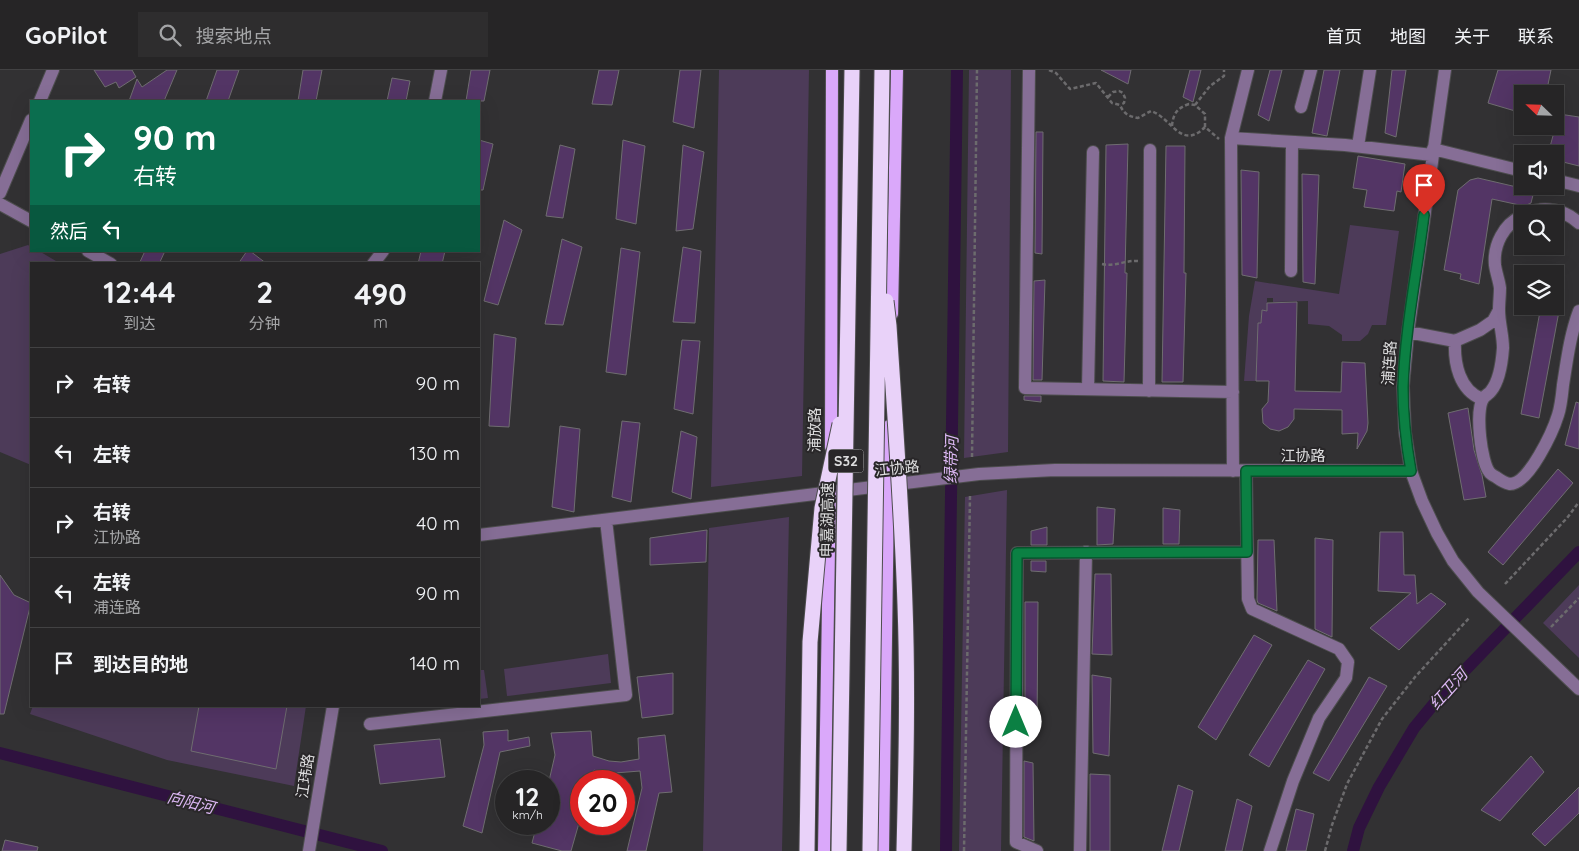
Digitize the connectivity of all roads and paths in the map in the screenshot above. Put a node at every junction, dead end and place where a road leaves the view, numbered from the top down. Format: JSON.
{"nodes":[{"id":1,"x":53,"y":70,"type":"edge"},
{"id":2,"x":441,"y":70,"type":"edge"},
{"id":3,"x":832,"y":70,"type":"edge"},
{"id":4,"x":852,"y":70,"type":"edge"},
{"id":5,"x":882,"y":70,"type":"edge"},
{"id":6,"x":897,"y":70,"type":"edge"},
{"id":7,"x":977,"y":70,"type":"edge"},
{"id":8,"x":1029,"y":70,"type":"edge"},
{"id":9,"x":1049,"y":70,"type":"edge"},
{"id":10,"x":1224,"y":70,"type":"edge"},
{"id":11,"x":1248,"y":70,"type":"edge"},
{"id":12,"x":1311,"y":70,"type":"edge"},
{"id":13,"x":1370,"y":70,"type":"edge"},
{"id":14,"x":1445,"y":70,"type":"edge"},
{"id":15,"x":1108,"y":96,"type":"junction"},
{"id":16,"x":40,"y":100,"type":"edge"},
{"id":17,"x":435,"y":100,"type":"edge"},
{"id":18,"x":1120,"y":105,"type":"junction"},
{"id":19,"x":1195,"y":106,"type":"junction"},
{"id":20,"x":1301,"y":107,"type":"dead end"},
{"id":21,"x":30,"y":122,"type":"edge"},
{"id":22,"x":1172,"y":126,"type":"junction"},
{"id":23,"x":1205,"y":127,"type":"junction"},
{"id":24,"x":1231,"y":141,"type":"junction"},
{"id":25,"x":1292,"y":142,"type":"junction"},
{"id":26,"x":1358,"y":146,"type":"junction"},
{"id":27,"x":1150,"y":150,"type":"dead end"},
{"id":28,"x":1092,"y":152,"type":"dead end"},
{"id":29,"x":1433,"y":152,"type":"junction"},
{"id":30,"x":1514,"y":170,"type":"edge"},
{"id":31,"x":1564,"y":182,"type":"edge"},
{"id":32,"x":1579,"y":186,"type":"edge"},
{"id":33,"x":0,"y":193,"type":"edge"},
{"id":34,"x":0,"y":204,"type":"edge"},
{"id":35,"x":1564,"y":213,"type":"edge"},
{"id":36,"x":30,"y":220,"type":"edge"},
{"id":37,"x":1514,"y":220,"type":"edge"},
{"id":38,"x":1579,"y":223,"type":"edge"},
{"id":39,"x":879,"y":243,"type":"junction"},
{"id":40,"x":90,"y":252,"type":"edge"},
{"id":41,"x":382,"y":252,"type":"edge"},
{"id":42,"x":107,"y":262,"type":"edge"},
{"id":43,"x":375,"y":262,"type":"edge"},
{"id":44,"x":1090,"y":262,"type":"junction"},
{"id":45,"x":1150,"y":262,"type":"junction"},
{"id":46,"x":1290,"y":271,"type":"dead end"},
{"id":47,"x":1499,"y":310,"type":"junction"},
{"id":48,"x":1579,"y":311,"type":"edge"},
{"id":49,"x":1408,"y":332,"type":"junction"},
{"id":50,"x":1455,"y":341,"type":"junction"},
{"id":51,"x":847,"y":388,"type":"junction"},
{"id":52,"x":1088,"y":389,"type":"junction"},
{"id":53,"x":1149,"y":391,"type":"junction"},
{"id":54,"x":1233,"y":392,"type":"junction"},
{"id":55,"x":1482,"y":400,"type":"junction"},
{"id":56,"x":972,"y":457,"type":"dead end"},
{"id":57,"x":1239,"y":471,"type":"junction"},
{"id":58,"x":1411,"y":471,"type":"junction"},
{"id":59,"x":888,"y":485,"type":"junction"},
{"id":60,"x":830,"y":493,"type":"junction"},
{"id":61,"x":970,"y":496,"type":"dead end"},
{"id":62,"x":1579,"y":502,"type":"edge"},
{"id":63,"x":606,"y":520,"type":"junction"},
{"id":64,"x":480,"y":535,"type":"edge"},
{"id":65,"x":1086,"y":552,"type":"junction"},
{"id":66,"x":1247,"y":552,"type":"junction"},
{"id":67,"x":1504,"y":584,"type":"dead end"},
{"id":68,"x":1579,"y":598,"type":"edge"},
{"id":69,"x":1470,"y":617,"type":"dead end"},
{"id":70,"x":1552,"y":627,"type":"dead end"},
{"id":71,"x":1579,"y":689,"type":"edge"},
{"id":72,"x":333,"y":707,"type":"edge"},
{"id":73,"x":370,"y":724,"type":"dead end"},
{"id":74,"x":310,"y":847,"type":"edge"},
{"id":75,"x":807,"y":851,"type":"edge"},
{"id":76,"x":824,"y":851,"type":"edge"},
{"id":77,"x":839,"y":851,"type":"edge"},
{"id":78,"x":870,"y":851,"type":"edge"},
{"id":79,"x":883,"y":851,"type":"edge"},
{"id":80,"x":904,"y":851,"type":"edge"},
{"id":81,"x":964,"y":851,"type":"edge"},
{"id":82,"x":1038,"y":851,"type":"edge"},
{"id":83,"x":1080,"y":851,"type":"edge"},
{"id":84,"x":1270,"y":851,"type":"edge"},
{"id":85,"x":1325,"y":851,"type":"edge"}],
"edges":[{"from":1,"to":16,"type":"street"},
{"from":2,"to":17,"type":"street"},
{"from":3,"to":60,"type":"main road","name":"浦放路"},
{"from":4,"to":51,"type":"highway","name":"申嘉湖高速","number":"S32","bridge":true},
{"from":5,"to":39,"type":"highway","number":"S32","bridge":true},
{"from":6,"to":59,"type":"main road"},
{"from":7,"to":56,"type":"path"},
{"from":8,"to":52,"type":"street"},
{"from":9,"to":15,"type":"path"},
{"from":10,"to":19,"type":"path"},
{"from":11,"to":24,"type":"street"},
{"from":12,"to":20,"type":"street"},
{"from":13,"to":26,"type":"street"},
{"from":14,"to":29,"type":"street","name":"浦连路"},
{"from":15,"to":18,"type":"path"},
{"from":15,"to":18,"type":"path"},
{"from":18,"to":22,"type":"path"},
{"from":19,"to":22,"type":"path"},
{"from":19,"to":23,"type":"path"},
{"from":21,"to":33,"type":"street"},
{"from":22,"to":23,"type":"path"},
{"from":23,"to":24,"type":"path"},
{"from":24,"to":25,"type":"street"},
{"from":24,"to":54,"type":"street"},
{"from":25,"to":26,"type":"street"},
{"from":25,"to":46,"type":"street"},
{"from":26,"to":29,"type":"street"},
{"from":27,"to":45,"type":"street"},
{"from":28,"to":44,"type":"street"},
{"from":29,"to":30,"type":"street"},
{"from":29,"to":49,"type":"street","name":"浦连路"},
{"from":31,"to":32,"type":"street"},
{"from":34,"to":36,"type":"street"},
{"from":35,"to":38,"type":"street"},
{"from":37,"to":47,"type":"street"},
{"from":39,"to":78,"type":"highway","number":"S32","bridge":true},
{"from":39,"to":80,"type":"highway","bridge":true},
{"from":40,"to":42,"type":"street"},
{"from":41,"to":43,"type":"street"},
{"from":44,"to":45,"type":"path"},
{"from":44,"to":52,"type":"street"},
{"from":45,"to":53,"type":"street"},
{"from":47,"to":50,"type":"street"},
{"from":47,"to":55,"type":"street"},
{"from":48,"to":55,"type":"street"},
{"from":49,"to":50,"type":"street"},
{"from":49,"to":58,"type":"street","name":"浦连路"},
{"from":50,"to":55,"type":"street"},
{"from":51,"to":75,"type":"highway","bridge":true},
{"from":51,"to":77,"type":"highway","name":"申嘉湖高速","number":"S32","bridge":true},
{"from":52,"to":53,"type":"street"},
{"from":53,"to":54,"type":"street"},
{"from":54,"to":57,"type":"street"},
{"from":57,"to":58,"type":"street","name":"江协路"},
{"from":57,"to":59,"type":"street","name":"江协路"},
{"from":57,"to":66,"type":"street"},
{"from":58,"to":71,"type":"street","name":"浦连路"},
{"from":59,"to":60,"type":"street","name":"江协路"},
{"from":59,"to":79,"type":"main road"},
{"from":60,"to":63,"type":"street","name":"江协路"},
{"from":60,"to":76,"type":"main road","name":"浦放路"},
{"from":61,"to":81,"type":"path"},
{"from":62,"to":67,"type":"path"},
{"from":63,"to":64,"type":"street","name":"江协路"},
{"from":63,"to":73,"type":"street"},
{"from":65,"to":66,"type":"street"},
{"from":65,"to":82,"type":"street"},
{"from":65,"to":83,"type":"street"},
{"from":66,"to":84,"type":"street"},
{"from":68,"to":70,"type":"path"},
{"from":69,"to":85,"type":"path"},
{"from":72,"to":74,"type":"street","name":"江玮路"}]}
